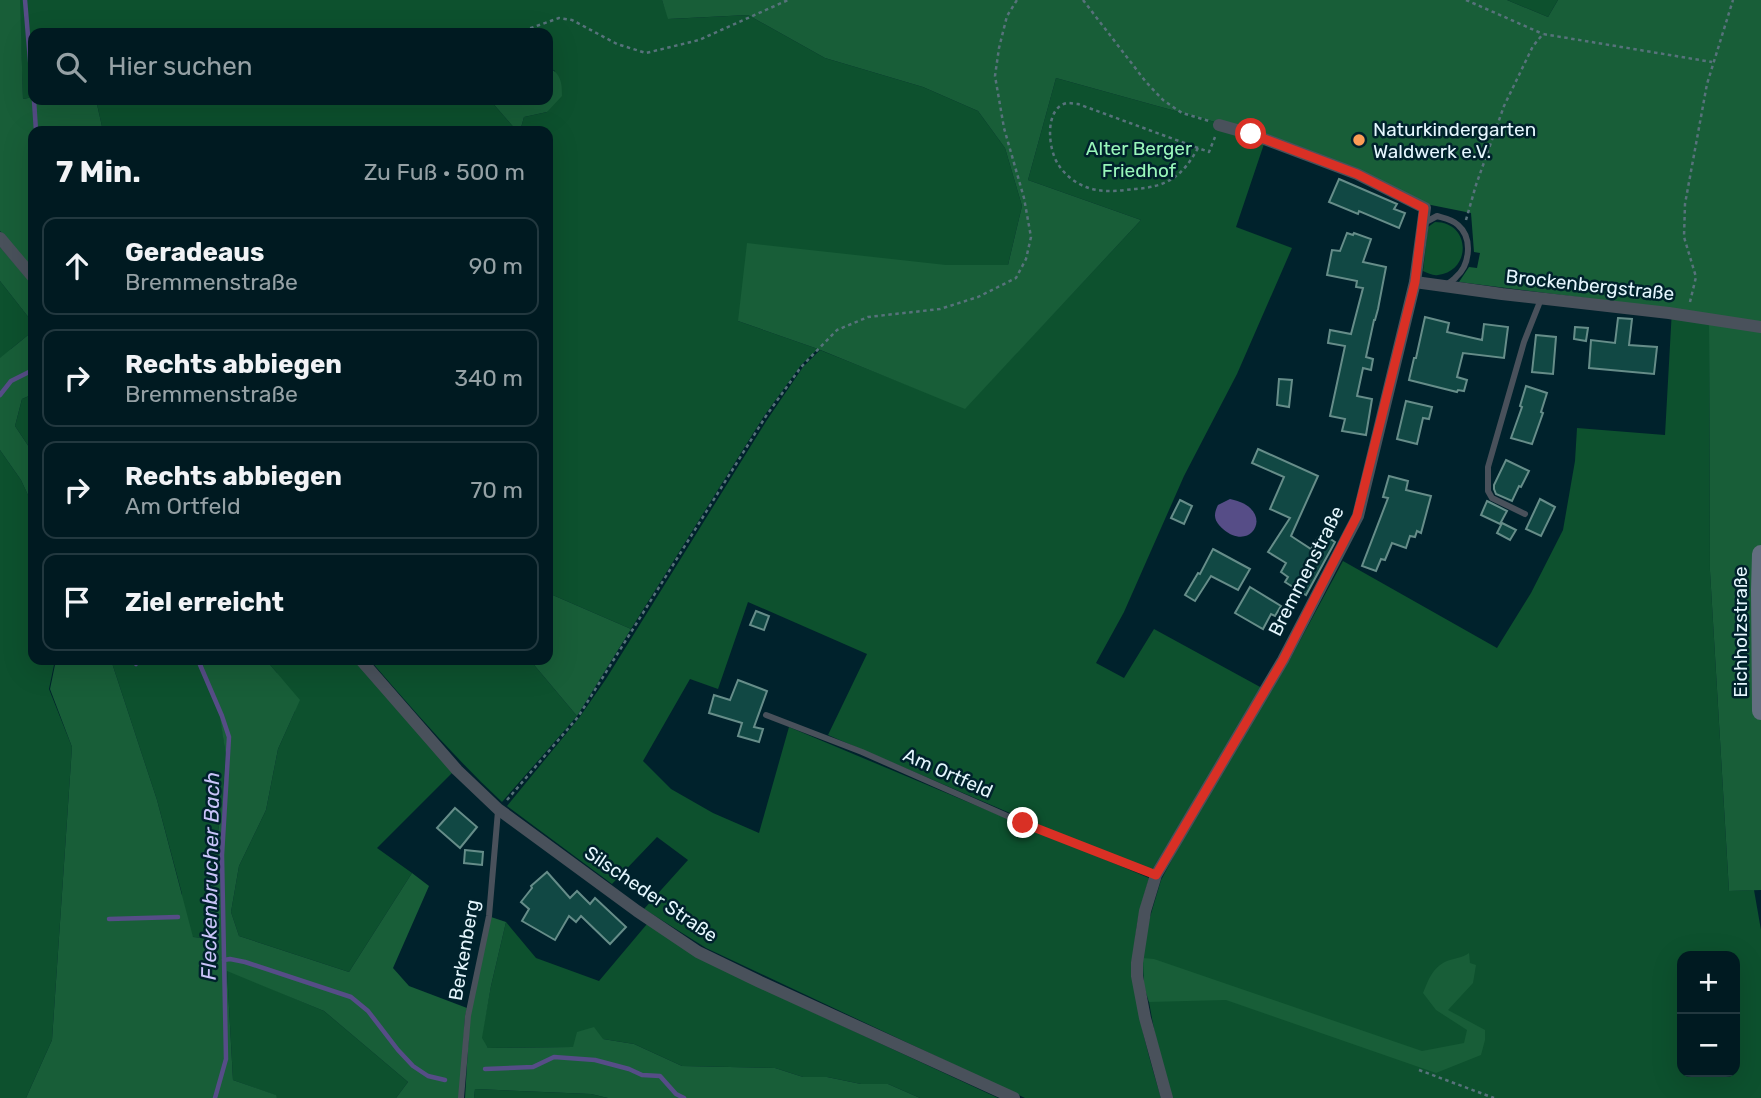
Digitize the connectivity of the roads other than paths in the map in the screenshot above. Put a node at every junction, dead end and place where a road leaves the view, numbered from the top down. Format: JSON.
{"nodes":[{"id":1,"x":1219,"y":125,"type":"road end"},
{"id":2,"x":1422,"y":224,"type":"junction"},
{"id":3,"x":0,"y":238,"type":"edge"},
{"id":4,"x":28,"y":271,"type":"edge"},
{"id":5,"x":1415,"y":282,"type":"junction"},
{"id":6,"x":1442,"y":286,"type":"junction"},
{"id":7,"x":1541,"y":299,"type":"junction"},
{"id":8,"x":1761,"y":327,"type":"edge"},
{"id":9,"x":1525,"y":514,"type":"dead end"},
{"id":10,"x":1761,"y":554,"type":"edge"},
{"id":11,"x":365,"y":665,"type":"edge"},
{"id":12,"x":1761,"y":711,"type":"edge"},
{"id":13,"x":766,"y":715,"type":"dead end"},
{"id":14,"x":498,"y":809,"type":"junction"},
{"id":15,"x":1156,"y":875,"type":"junction"},
{"id":16,"x":461,"y":1098,"type":"edge"},
{"id":17,"x":1014,"y":1098,"type":"edge"},
{"id":18,"x":1167,"y":1098,"type":"edge"}],
"edges":[{"from":1,"to":2,"type":"street"},
{"from":2,"to":5,"type":"street","name":"Bremmenstraße"},
{"from":2,"to":6,"type":"lane"},
{"from":3,"to":4,"type":"street"},
{"from":5,"to":6,"type":"street","name":"Brockenbergstraße"},
{"from":5,"to":15,"type":"street","name":"Bremmenstraße"},
{"from":6,"to":7,"type":"street","name":"Brockenbergstraße"},
{"from":7,"to":8,"type":"street","name":"Brockenbergstraße"},
{"from":7,"to":9,"type":"lane"},
{"from":10,"to":12,"type":"main road","name":"Eichholzstraße"},
{"from":11,"to":14,"type":"street","name":"Silscheder Straße"},
{"from":13,"to":15,"type":"lane","name":"Am Ortfeld"},
{"from":14,"to":16,"type":"lane","name":"Berkenberg"},
{"from":14,"to":17,"type":"street","name":"Silscheder Straße"},
{"from":15,"to":18,"type":"street","name":"Bremmenstraße"}]}
